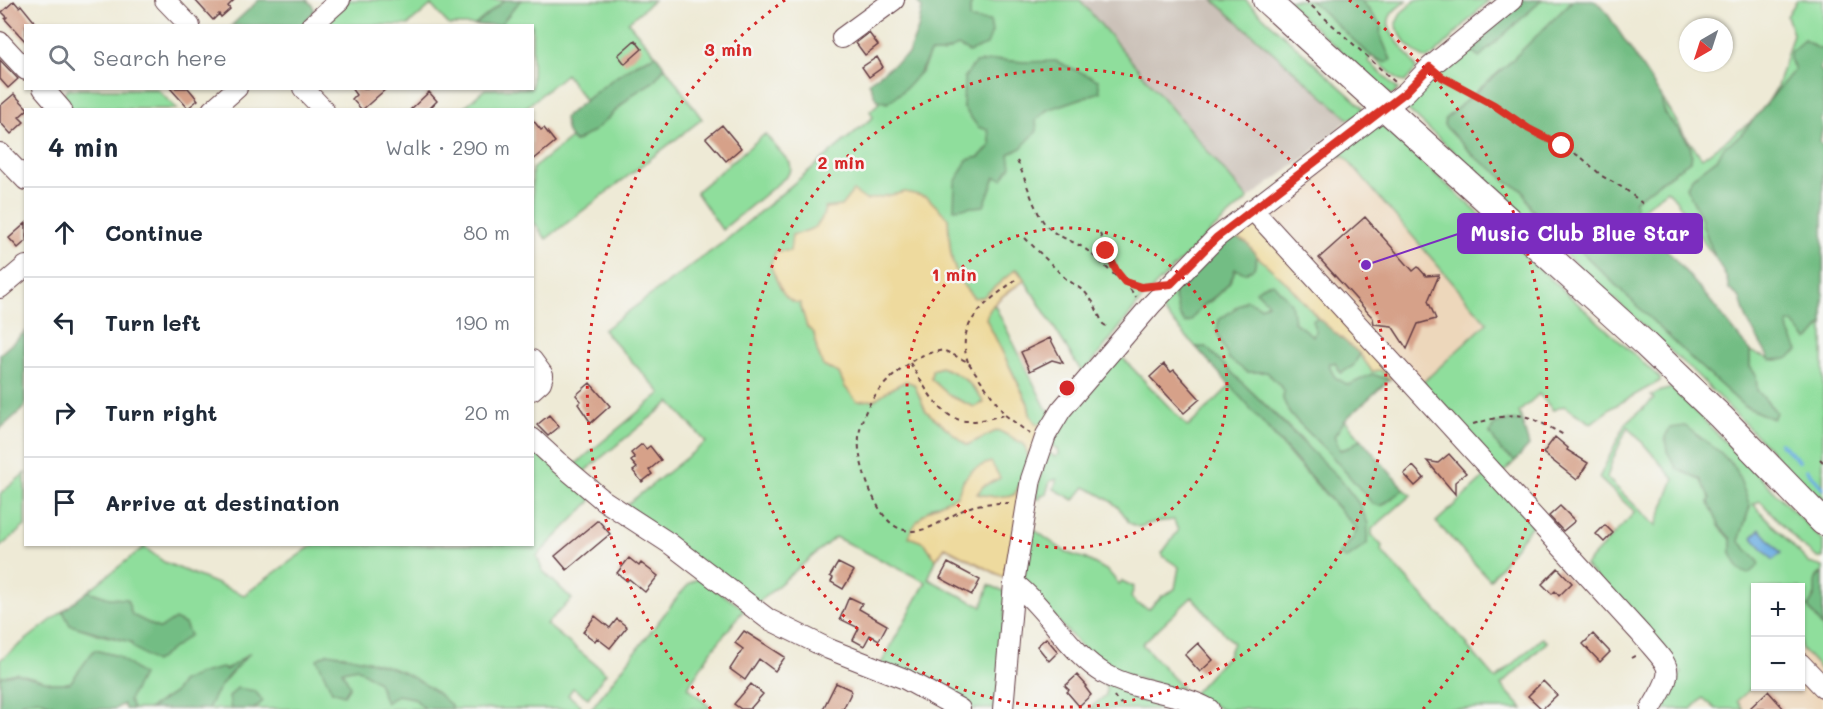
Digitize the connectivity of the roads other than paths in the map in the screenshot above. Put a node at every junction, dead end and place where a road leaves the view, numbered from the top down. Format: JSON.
{"nodes":[{"id":1,"x":165,"y":0,"type":"edge"},
{"id":2,"x":894,"y":0,"type":"edge"},
{"id":3,"x":1266,"y":0,"type":"edge"},
{"id":4,"x":1512,"y":0,"type":"edge"},
{"id":5,"x":326,"y":4,"type":"edge"},
{"id":6,"x":187,"y":24,"type":"edge"},
{"id":7,"x":312,"y":24,"type":"edge"},
{"id":8,"x":842,"y":38,"type":"dead end"},
{"id":9,"x":0,"y":42,"type":"edge"},
{"id":10,"x":24,"y":68,"type":"edge"},
{"id":11,"x":44,"y":90,"type":"edge"},
{"id":12,"x":235,"y":90,"type":"edge"},
{"id":13,"x":305,"y":90,"type":"edge"},
{"id":14,"x":1385,"y":107,"type":"junction"},
{"id":15,"x":60,"y":108,"type":"edge"},
{"id":16,"x":214,"y":108,"type":"edge"},
{"id":17,"x":322,"y":108,"type":"edge"},
{"id":18,"x":0,"y":153,"type":"edge"},
{"id":19,"x":24,"y":178,"type":"edge"},
{"id":20,"x":1252,"y":209,"type":"junction"},
{"id":21,"x":24,"y":268,"type":"edge"},
{"id":22,"x":0,"y":288,"type":"edge"},
{"id":23,"x":534,"y":363,"type":"edge"},
{"id":24,"x":534,"y":388,"type":"edge"},
{"id":25,"x":534,"y":440,"type":"edge"},
{"id":26,"x":1823,"y":522,"type":"edge"},
{"id":27,"x":1014,"y":583,"type":"junction"},
{"id":28,"x":1805,"y":668,"type":"edge"},
{"id":29,"x":1823,"y":687,"type":"edge"},
{"id":30,"x":960,"y":709,"type":"edge"},
{"id":31,"x":1003,"y":709,"type":"edge"},
{"id":32,"x":1209,"y":709,"type":"edge"},
{"id":33,"x":1651,"y":709,"type":"edge"}],
"edges":[{"from":1,"to":6,"type":"street"},
{"from":2,"to":8,"type":"street"},
{"from":3,"to":14,"type":"main road"},
{"from":4,"to":14,"type":"street"},
{"from":5,"to":7,"type":"street"},
{"from":9,"to":10,"type":"street"},
{"from":11,"to":15,"type":"street"},
{"from":12,"to":16,"type":"street"},
{"from":13,"to":17,"type":"street"},
{"from":14,"to":20,"type":"street"},
{"from":14,"to":26,"type":"main road"},
{"from":18,"to":19,"type":"street"},
{"from":20,"to":27,"type":"street"},
{"from":20,"to":33,"type":"street"},
{"from":21,"to":22,"type":"street"},
{"from":23,"to":24,"type":"street"},
{"from":25,"to":30,"type":"street"},
{"from":27,"to":31,"type":"street"},
{"from":27,"to":32,"type":"street"},
{"from":28,"to":29,"type":"street"}]}
